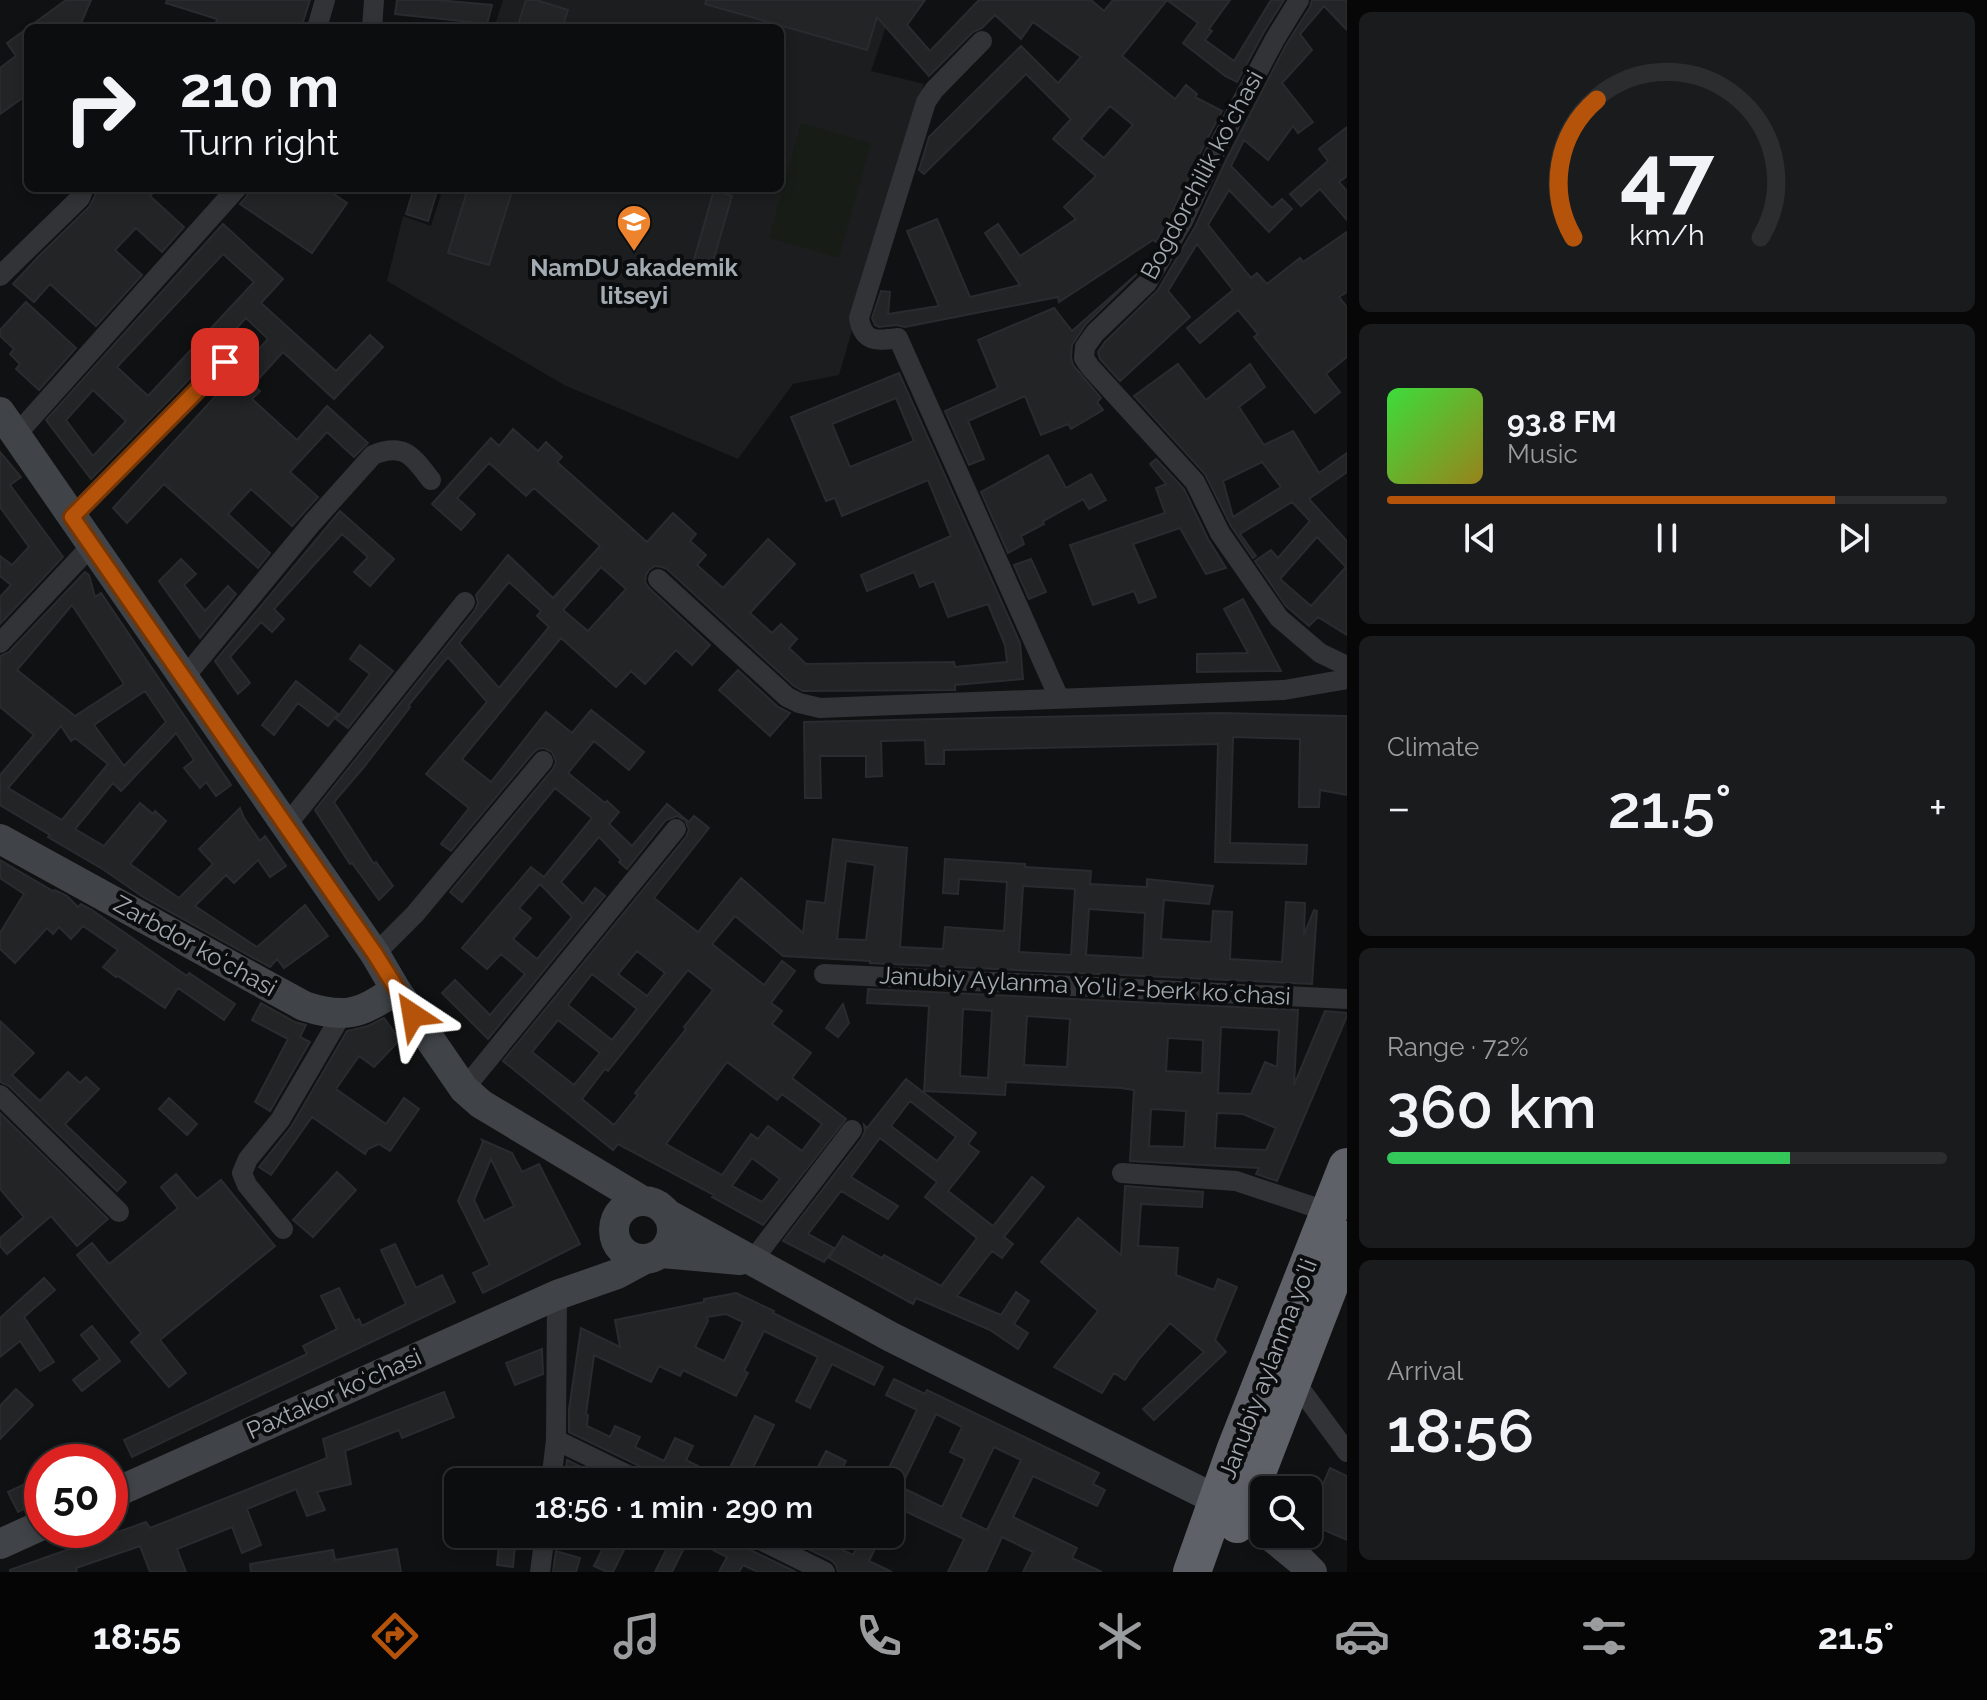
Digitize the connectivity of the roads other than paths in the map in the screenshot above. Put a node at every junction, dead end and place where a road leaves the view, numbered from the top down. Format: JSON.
{"nodes":[{"id":1,"x":325,"y":0,"type":"edge"},
{"id":2,"x":374,"y":0,"type":"edge"},
{"id":3,"x":1299,"y":0,"type":"edge"},
{"id":4,"x":318,"y":24,"type":"edge"},
{"id":5,"x":372,"y":24,"type":"edge"},
{"id":6,"x":982,"y":41,"type":"dead end"},
{"id":7,"x":82,"y":192,"type":"edge"},
{"id":8,"x":233,"y":192,"type":"edge"},
{"id":9,"x":0,"y":276,"type":"edge"},
{"id":10,"x":247,"y":340,"type":"dead end"},
{"id":11,"x":8,"y":424,"type":"edge"},
{"id":12,"x":431,"y":480,"type":"dead end"},
{"id":13,"x":72,"y":517,"type":"junction"},
{"id":14,"x":92,"y":545,"type":"junction"},
{"id":15,"x":658,"y":579,"type":"dead end"},
{"id":16,"x":465,"y":602,"type":"dead end"},
{"id":17,"x":0,"y":643,"type":"edge"},
{"id":18,"x":1347,"y":666,"type":"edge"},
{"id":19,"x":184,"y":678,"type":"junction"},
{"id":20,"x":1347,"y":679,"type":"edge"},
{"id":21,"x":1059,"y":698,"type":"junction"},
{"id":22,"x":543,"y":761,"type":"dead end"},
{"id":23,"x":286,"y":826,"type":"junction"},
{"id":24,"x":676,"y":829,"type":"dead end"},
{"id":25,"x":0,"y":839,"type":"edge"},
{"id":26,"x":375,"y":954,"type":"junction"},
{"id":27,"x":824,"y":974,"type":"dead end"},
{"id":28,"x":396,"y":990,"type":"junction"},
{"id":29,"x":1347,"y":999,"type":"edge"},
{"id":30,"x":342,"y":1014,"type":"junction"},
{"id":31,"x":464,"y":1089,"type":"junction"},
{"id":32,"x":0,"y":1095,"type":"edge"},
{"id":33,"x":852,"y":1130,"type":"dead end"},
{"id":34,"x":537,"y":1138,"type":"junction"},
{"id":35,"x":1347,"y":1167,"type":"edge"},
{"id":36,"x":1122,"y":1173,"type":"dead end"},
{"id":37,"x":656,"y":1208,"type":"junction"},
{"id":38,"x":119,"y":1212,"type":"dead end"},
{"id":39,"x":1338,"y":1226,"type":"edge"},
{"id":40,"x":283,"y":1229,"type":"dead end"},
{"id":41,"x":634,"y":1246,"type":"junction"},
{"id":42,"x":752,"y":1261,"type":"junction"},
{"id":43,"x":557,"y":1295,"type":"junction"},
{"id":44,"x":1293,"y":1379,"type":"junction"},
{"id":45,"x":556,"y":1440,"type":"junction"},
{"id":46,"x":1347,"y":1452,"type":"edge"},
{"id":47,"x":553,"y":1468,"type":"edge"},
{"id":48,"x":613,"y":1468,"type":"edge"},
{"id":49,"x":128,"y":1487,"type":"edge"},
{"id":50,"x":1248,"y":1520,"type":"edge"},
{"id":51,"x":24,"y":1533,"type":"edge"},
{"id":52,"x":0,"y":1543,"type":"edge"},
{"id":53,"x":543,"y":1548,"type":"edge"},
{"id":54,"x":776,"y":1548,"type":"edge"},
{"id":55,"x":540,"y":1572,"type":"edge"},
{"id":56,"x":825,"y":1572,"type":"edge"},
{"id":57,"x":1192,"y":1572,"type":"edge"},
{"id":58,"x":1220,"y":1572,"type":"edge"},
{"id":59,"x":1312,"y":1572,"type":"edge"}],
"edges":[{"from":1,"to":4,"type":"street"},
{"from":2,"to":5,"type":"street"},
{"from":3,"to":18,"type":"street","name":"Bogdorchilik koʻchasi"},
{"from":6,"to":21,"type":"street"},
{"from":7,"to":9,"type":"street"},
{"from":8,"to":11,"type":"street"},
{"from":10,"to":13,"type":"street"},
{"from":11,"to":13,"type":"main road"},
{"from":12,"to":19,"type":"street"},
{"from":13,"to":14,"type":"main road"},
{"from":14,"to":17,"type":"street"},
{"from":14,"to":19,"type":"main road"},
{"from":15,"to":21,"type":"street"},
{"from":16,"to":23,"type":"street"},
{"from":19,"to":23,"type":"main road"},
{"from":20,"to":21,"type":"street"},
{"from":22,"to":26,"type":"street"},
{"from":23,"to":26,"type":"main road"},
{"from":24,"to":31,"type":"street"},
{"from":25,"to":30,"type":"main road","name":"Zarbdor koʻchasi"},
{"from":26,"to":28,"type":"main road"},
{"from":27,"to":29,"type":"street","name":"Janubiy Аylanma Yo'li 2-berk koʼchasi"},
{"from":28,"to":30,"type":"main road"},
{"from":28,"to":31,"type":"main road"},
{"from":30,"to":40,"type":"street"},
{"from":31,"to":34,"type":"main road"},
{"from":32,"to":38,"type":"street"},
{"from":33,"to":42,"type":"street"},
{"from":34,"to":37,"type":"main road"},
{"from":34,"to":41,"type":"main road"},
{"from":35,"to":39,"type":"highway","name":"Janubiy aylanma yoʻli"},
{"from":36,"to":39,"type":"street"},
{"from":37,"to":41,"type":"main road"},
{"from":37,"to":41,"type":"main road"},
{"from":37,"to":42,"type":"main road"},
{"from":39,"to":44,"type":"highway","name":"Janubiy aylanma yoʻli"},
{"from":39,"to":50,"type":"highway","name":"Janubiy aylanma yoʻli"},
{"from":41,"to":42,"type":"main road"},
{"from":41,"to":43,"type":"main road","name":"Paxtakor koʻchasi"},
{"from":42,"to":50,"type":"main road"},
{"from":43,"to":45,"type":"street"},
{"from":43,"to":49,"type":"main road","name":"Paxtakor koʻchasi"},
{"from":44,"to":46,"type":"street"},
{"from":44,"to":50,"type":"highway","name":"Janubiy aylanma yoʻli"},
{"from":45,"to":47,"type":"street"},
{"from":45,"to":48,"type":"street"},
{"from":50,"to":57,"type":"highway","name":"Janubiy aylanma yoʻli"},
{"from":50,"to":58,"type":"highway","name":"Janubiy aylanma yoʻli"},
{"from":50,"to":59,"type":"main road"},
{"from":51,"to":52,"type":"main road"},
{"from":53,"to":55,"type":"street"},
{"from":54,"to":56,"type":"street"}]}
